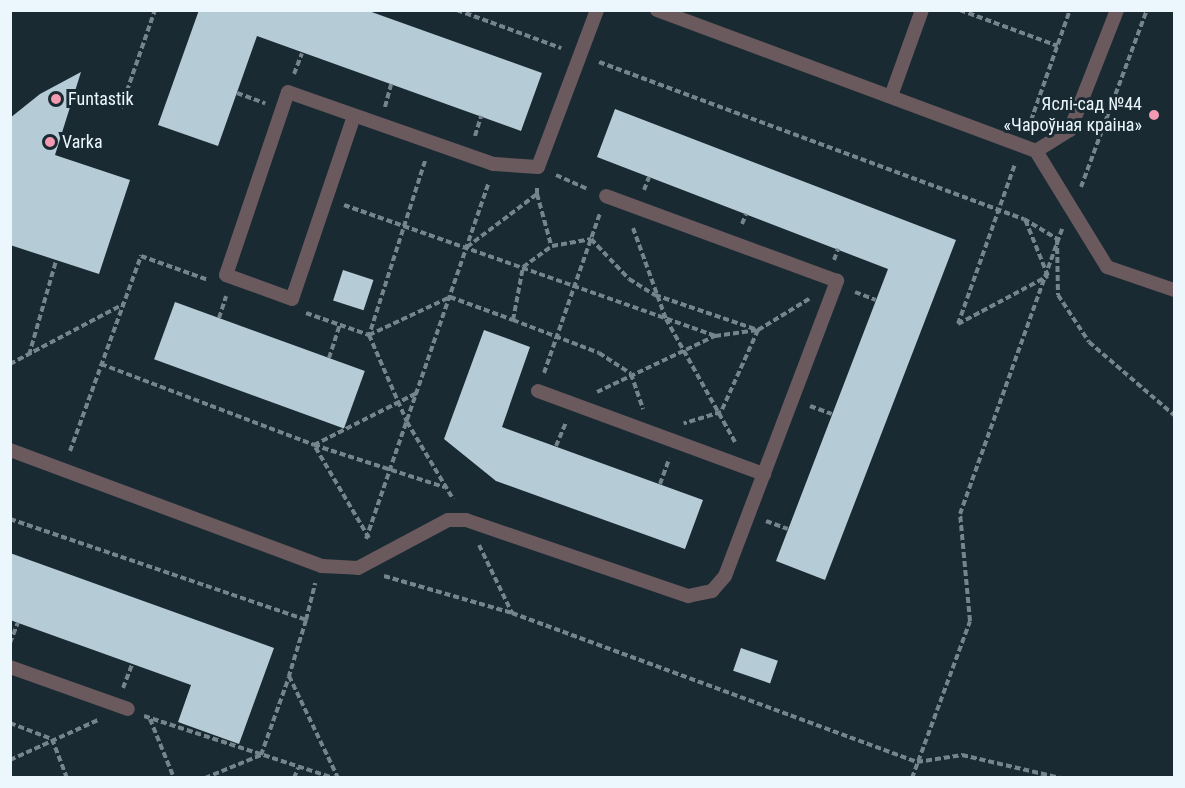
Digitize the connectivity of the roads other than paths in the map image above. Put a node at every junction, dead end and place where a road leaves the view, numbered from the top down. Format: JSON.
{"nodes":[{"id":1,"x":597,"y":10,"type":"edge"},
{"id":2,"x":657,"y":10,"type":"edge"},
{"id":3,"x":922,"y":10,"type":"edge"},
{"id":4,"x":1117,"y":10,"type":"edge"},
{"id":5,"x":891,"y":96,"type":"junction"},
{"id":6,"x":354,"y":116,"type":"junction"},
{"id":7,"x":1036,"y":151,"type":"junction"},
{"id":8,"x":606,"y":196,"type":"road end"},
{"id":9,"x":1174,"y":290,"type":"edge"},
{"id":10,"x":538,"y":391,"type":"road end"},
{"id":11,"x":10,"y":450,"type":"edge"},
{"id":12,"x":764,"y":474,"type":"junction"},
{"id":13,"x":10,"y":667,"type":"edge"},
{"id":14,"x":128,"y":708,"type":"road end"}],
"edges":[{"from":1,"to":6,"type":"lane"},
{"from":2,"to":5,"type":"lane"},
{"from":3,"to":5,"type":"lane"},
{"from":4,"to":7,"type":"lane"},
{"from":5,"to":7,"type":"lane"},
{"from":6,"to":6,"type":"lane"},
{"from":7,"to":9,"type":"lane"},
{"from":8,"to":12,"type":"lane"},
{"from":10,"to":12,"type":"lane"},
{"from":11,"to":12,"type":"lane"},
{"from":13,"to":14,"type":"lane"}]}
